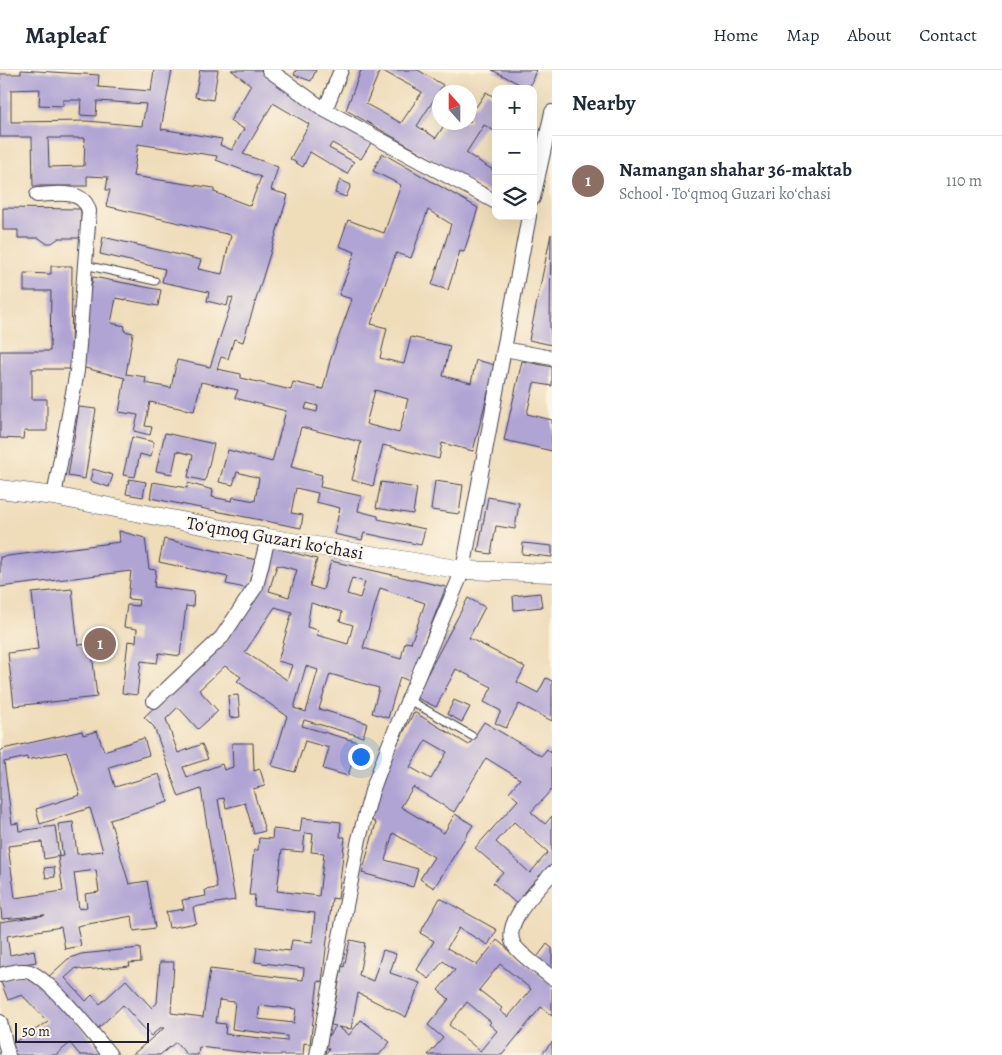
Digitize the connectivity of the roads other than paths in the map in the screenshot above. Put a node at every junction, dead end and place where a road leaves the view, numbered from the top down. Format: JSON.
{"nodes":[{"id":1,"x":269,"y":70,"type":"edge"},
{"id":2,"x":341,"y":70,"type":"edge"},
{"id":3,"x":325,"y":110,"type":"junction"},
{"id":4,"x":552,"y":112,"type":"edge"},
{"id":5,"x":537,"y":180,"type":"edge"},
{"id":6,"x":37,"y":195,"type":"dead end"},
{"id":7,"x":492,"y":200,"type":"edge"},
{"id":8,"x":526,"y":220,"type":"edge"},
{"id":9,"x":85,"y":265,"type":"junction"},
{"id":10,"x":155,"y":280,"type":"dead end"},
{"id":11,"x":504,"y":348,"type":"junction"},
{"id":12,"x":552,"y":358,"type":"edge"},
{"id":13,"x":0,"y":489,"type":"edge"},
{"id":14,"x":54,"y":496,"type":"junction"},
{"id":15,"x":268,"y":538,"type":"junction"},
{"id":16,"x":463,"y":570,"type":"junction"},
{"id":17,"x":552,"y":573,"type":"edge"},
{"id":18,"x":408,"y":700,"type":"junction"},
{"id":19,"x":154,"y":701,"type":"dead end"},
{"id":20,"x":472,"y":736,"type":"dead end"},
{"id":21,"x":552,"y":874,"type":"edge"},
{"id":22,"x":0,"y":975,"type":"edge"},
{"id":23,"x":552,"y":978,"type":"edge"},
{"id":24,"x":0,"y":1022,"type":"edge"},
{"id":25,"x":8,"y":1055,"type":"edge"},
{"id":26,"x":110,"y":1055,"type":"edge"},
{"id":27,"x":317,"y":1055,"type":"edge"}],
"edges":[{"from":1,"to":3,"type":"street"},
{"from":2,"to":3,"type":"street"},
{"from":3,"to":7,"type":"street"},
{"from":4,"to":5,"type":"street"},
{"from":6,"to":9,"type":"street"},
{"from":8,"to":11,"type":"street"},
{"from":9,"to":10,"type":"lane"},
{"from":9,"to":14,"type":"street"},
{"from":11,"to":12,"type":"street"},
{"from":11,"to":16,"type":"street"},
{"from":13,"to":14,"type":"street","name":"Toʻqmoq Guzari koʻchasi"},
{"from":14,"to":15,"type":"street","name":"Toʻqmoq Guzari koʻchasi"},
{"from":15,"to":16,"type":"street","name":"Toʻqmoq Guzari koʻchasi"},
{"from":15,"to":19,"type":"street"},
{"from":16,"to":17,"type":"street","name":"Toʻqmoq Guzari koʻchasi"},
{"from":16,"to":18,"type":"street"},
{"from":18,"to":20,"type":"lane"},
{"from":18,"to":27,"type":"street"},
{"from":21,"to":23,"type":"street"},
{"from":22,"to":26,"type":"street"},
{"from":24,"to":25,"type":"street"}]}
